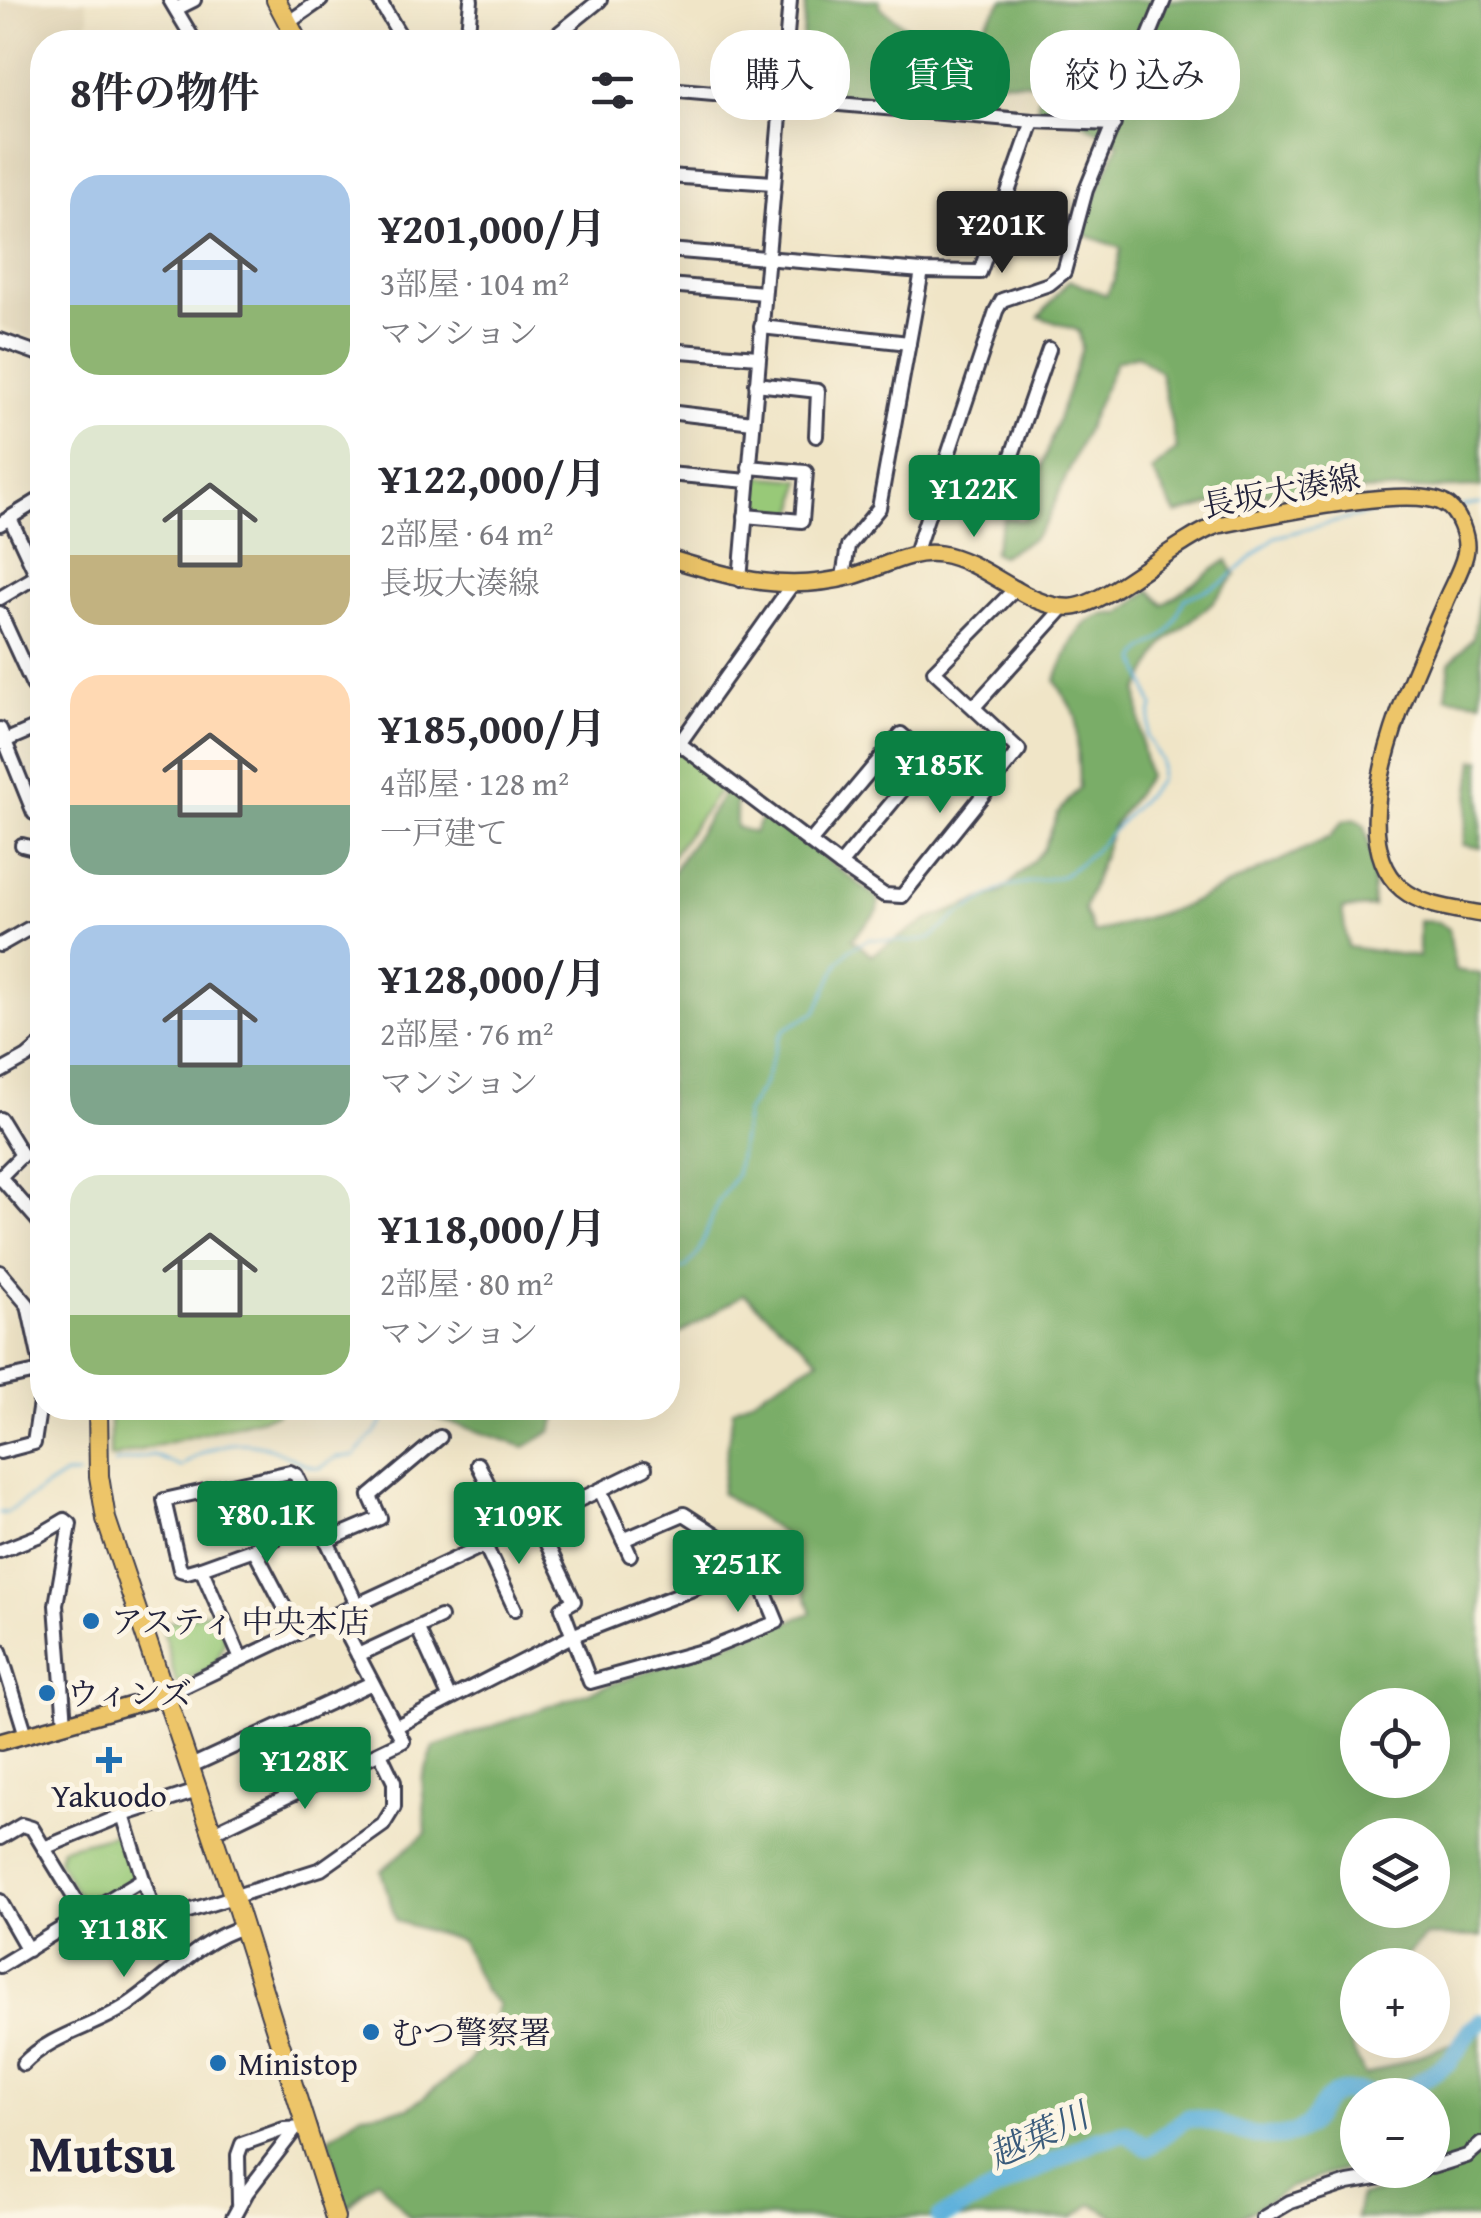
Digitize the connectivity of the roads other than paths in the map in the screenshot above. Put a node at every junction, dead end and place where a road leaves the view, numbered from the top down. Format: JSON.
{"nodes":[{"id":1,"x":194,"y":0,"type":"edge"},
{"id":2,"x":276,"y":0,"type":"edge"},
{"id":3,"x":321,"y":0,"type":"edge"},
{"id":4,"x":379,"y":0,"type":"edge"},
{"id":5,"x":471,"y":0,"type":"edge"},
{"id":6,"x":600,"y":0,"type":"edge"},
{"id":7,"x":790,"y":0,"type":"edge"},
{"id":8,"x":1164,"y":0,"type":"edge"},
{"id":9,"x":173,"y":5,"type":"edge"},
{"id":10,"x":288,"y":22,"type":"junction"},
{"id":11,"x":188,"y":30,"type":"edge"},
{"id":12,"x":292,"y":30,"type":"edge"},
{"id":13,"x":397,"y":30,"type":"edge"},
{"id":14,"x":467,"y":30,"type":"edge"},
{"id":15,"x":560,"y":30,"type":"edge"},
{"id":16,"x":787,"y":30,"type":"edge"},
{"id":17,"x":680,"y":90,"type":"edge"},
{"id":18,"x":710,"y":94,"type":"edge"},
{"id":19,"x":850,"y":107,"type":"edge"},
{"id":20,"x":778,"y":120,"type":"edge"},
{"id":21,"x":1032,"y":121,"type":"junction"},
{"id":22,"x":1114,"y":124,"type":"junction"},
{"id":23,"x":680,"y":177,"type":"edge"},
{"id":24,"x":773,"y":184,"type":"junction"},
{"id":25,"x":680,"y":251,"type":"edge"},
{"id":26,"x":767,"y":257,"type":"junction"},
{"id":27,"x":922,"y":271,"type":"junction"},
{"id":28,"x":680,"y":286,"type":"edge"},
{"id":29,"x":764,"y":293,"type":"junction"},
{"id":30,"x":761,"y":327,"type":"junction"},
{"id":31,"x":0,"y":340,"type":"edge"},
{"id":32,"x":910,"y":343,"type":"junction"},
{"id":33,"x":1049,"y":349,"type":"dead end"},
{"id":34,"x":30,"y":351,"type":"edge"},
{"id":35,"x":680,"y":351,"type":"edge"},
{"id":36,"x":758,"y":357,"type":"junction"},
{"id":37,"x":756,"y":384,"type":"junction"},
{"id":38,"x":680,"y":413,"type":"edge"},
{"id":39,"x":753,"y":422,"type":"junction"},
{"id":40,"x":816,"y":436,"type":"dead end"},
{"id":41,"x":943,"y":463,"type":"junction"},
{"id":42,"x":680,"y":474,"type":"edge"},
{"id":43,"x":749,"y":474,"type":"junction"},
{"id":44,"x":30,"y":505,"type":"edge"},
{"id":45,"x":745,"y":516,"type":"junction"},
{"id":46,"x":5,"y":521,"type":"edge"},
{"id":47,"x":915,"y":554,"type":"junction"},
{"id":48,"x":30,"y":560,"type":"edge"},
{"id":49,"x":680,"y":562,"type":"edge"},
{"id":50,"x":842,"y":577,"type":"junction"},
{"id":51,"x":740,"y":580,"type":"junction"},
{"id":52,"x":30,"y":581,"type":"edge"},
{"id":53,"x":791,"y":586,"type":"junction"},
{"id":54,"x":1016,"y":588,"type":"junction"},
{"id":55,"x":0,"y":598,"type":"edge"},
{"id":56,"x":1064,"y":607,"type":"junction"},
{"id":57,"x":0,"y":614,"type":"edge"},
{"id":58,"x":5,"y":639,"type":"edge"},
{"id":59,"x":30,"y":680,"type":"edge"},
{"id":60,"x":974,"y":707,"type":"junction"},
{"id":61,"x":30,"y":728,"type":"edge"},
{"id":62,"x":680,"y":731,"type":"edge"},
{"id":63,"x":2,"y":737,"type":"edge"},
{"id":64,"x":680,"y":745,"type":"edge"},
{"id":65,"x":30,"y":804,"type":"edge"},
{"id":66,"x":811,"y":841,"type":"junction"},
{"id":67,"x":22,"y":845,"type":"dead end"},
{"id":68,"x":30,"y":847,"type":"edge"},
{"id":69,"x":840,"y":865,"type":"junction"},
{"id":70,"x":1481,"y":914,"type":"edge"},
{"id":71,"x":30,"y":930,"type":"edge"},
{"id":72,"x":0,"y":945,"type":"edge"},
{"id":73,"x":30,"y":1054,"type":"edge"},
{"id":74,"x":0,"y":1072,"type":"edge"},
{"id":75,"x":0,"y":1120,"type":"edge"},
{"id":76,"x":30,"y":1211,"type":"edge"},
{"id":77,"x":0,"y":1272,"type":"edge"},
{"id":78,"x":30,"y":1315,"type":"edge"},
{"id":79,"x":30,"y":1375,"type":"edge"},
{"id":80,"x":0,"y":1380,"type":"edge"},
{"id":81,"x":37,"y":1420,"type":"edge"},
{"id":82,"x":98,"y":1420,"type":"edge"},
{"id":83,"x":440,"y":1437,"type":"dead end"},
{"id":84,"x":0,"y":1452,"type":"edge"},
{"id":85,"x":478,"y":1464,"type":"dead end"},
{"id":86,"x":645,"y":1468,"type":"dead end"},
{"id":87,"x":600,"y":1490,"type":"junction"},
{"id":88,"x":314,"y":1519,"type":"junction"},
{"id":89,"x":535,"y":1519,"type":"junction"},
{"id":90,"x":510,"y":1530,"type":"junction"},
{"id":91,"x":624,"y":1540,"type":"junction"},
{"id":92,"x":326,"y":1541,"type":"junction"},
{"id":93,"x":484,"y":1543,"type":"junction"},
{"id":94,"x":254,"y":1549,"type":"junction"},
{"id":95,"x":0,"y":1552,"type":"edge"},
{"id":96,"x":630,"y":1555,"type":"dead end"},
{"id":97,"x":754,"y":1565,"type":"junction"},
{"id":98,"x":201,"y":1568,"type":"junction"},
{"id":99,"x":358,"y":1607,"type":"junction"},
{"id":100,"x":515,"y":1608,"type":"dead end"},
{"id":101,"x":338,"y":1617,"type":"junction"},
{"id":102,"x":440,"y":1617,"type":"dead end"},
{"id":103,"x":418,"y":1629,"type":"junction"},
{"id":104,"x":298,"y":1633,"type":"junction"},
{"id":105,"x":574,"y":1635,"type":"junction"},
{"id":106,"x":0,"y":1650,"type":"edge"},
{"id":107,"x":358,"y":1655,"type":"junction"},
{"id":108,"x":241,"y":1659,"type":"junction"},
{"id":109,"x":372,"y":1682,"type":"junction"},
{"id":110,"x":164,"y":1696,"type":"junction"},
{"id":111,"x":449,"y":1697,"type":"junction"},
{"id":112,"x":65,"y":1724,"type":"junction"},
{"id":113,"x":396,"y":1727,"type":"junction"},
{"id":114,"x":26,"y":1735,"type":"junction"},
{"id":115,"x":0,"y":1742,"type":"edge"},
{"id":116,"x":380,"y":1753,"type":"junction"},
{"id":117,"x":189,"y":1767,"type":"junction"},
{"id":118,"x":197,"y":1792,"type":"junction"},
{"id":119,"x":123,"y":1815,"type":"junction"},
{"id":120,"x":211,"y":1832,"type":"junction"},
{"id":121,"x":0,"y":1838,"type":"edge"},
{"id":122,"x":44,"y":1848,"type":"junction"},
{"id":123,"x":143,"y":1879,"type":"junction"},
{"id":124,"x":234,"y":1898,"type":"junction"},
{"id":125,"x":0,"y":1901,"type":"edge"},
{"id":126,"x":86,"y":1917,"type":"junction"},
{"id":127,"x":244,"y":1927,"type":"junction"},
{"id":128,"x":28,"y":1950,"type":"junction"},
{"id":129,"x":0,"y":1966,"type":"edge"},
{"id":130,"x":23,"y":2064,"type":"dead end"},
{"id":131,"x":301,"y":2129,"type":"junction"},
{"id":132,"x":245,"y":2142,"type":"junction"},
{"id":133,"x":1481,"y":2144,"type":"edge"},
{"id":134,"x":239,"y":2160,"type":"junction"},
{"id":135,"x":1450,"y":2161,"type":"edge"},
{"id":136,"x":264,"y":2169,"type":"junction"},
{"id":137,"x":1340,"y":2186,"type":"edge"},
{"id":138,"x":240,"y":2202,"type":"junction"},
{"id":139,"x":233,"y":2218,"type":"edge"},
{"id":140,"x":335,"y":2218,"type":"edge"},
{"id":141,"x":1263,"y":2218,"type":"edge"}],
"edges":[{"from":1,"to":9,"type":"street"},
{"from":2,"to":10,"type":"highway"},
{"from":3,"to":10,"type":"street"},
{"from":4,"to":13,"type":"street"},
{"from":5,"to":14,"type":"street"},
{"from":6,"to":15,"type":"street"},
{"from":7,"to":16,"type":"street"},
{"from":8,"to":22,"type":"street"},
{"from":9,"to":11,"type":"street"},
{"from":10,"to":12,"type":"highway"},
{"from":17,"to":18,"type":"street"},
{"from":19,"to":21,"type":"street"},
{"from":20,"to":24,"type":"street"},
{"from":21,"to":22,"type":"street"},
{"from":21,"to":27,"type":"street"},
{"from":22,"to":41,"type":"street"},
{"from":23,"to":24,"type":"street"},
{"from":24,"to":26,"type":"street"},
{"from":25,"to":26,"type":"street"},
{"from":26,"to":27,"type":"street"},
{"from":26,"to":29,"type":"street"},
{"from":27,"to":32,"type":"street"},
{"from":28,"to":29,"type":"street"},
{"from":29,"to":30,"type":"street"},
{"from":30,"to":32,"type":"street"},
{"from":30,"to":36,"type":"street"},
{"from":31,"to":34,"type":"street"},
{"from":32,"to":50,"type":"street"},
{"from":33,"to":41,"type":"street"},
{"from":35,"to":36,"type":"street"},
{"from":36,"to":37,"type":"street"},
{"from":37,"to":39,"type":"street"},
{"from":37,"to":40,"type":"street"},
{"from":38,"to":39,"type":"street"},
{"from":39,"to":43,"type":"street"},
{"from":41,"to":47,"type":"street"},
{"from":42,"to":43,"type":"street"},
{"from":43,"to":45,"type":"street"},
{"from":43,"to":45,"type":"street"},
{"from":44,"to":46,"type":"street"},
{"from":45,"to":51,"type":"street"},
{"from":46,"to":48,"type":"street"},
{"from":47,"to":50,"type":"main road"},
{"from":47,"to":54,"type":"main road"},
{"from":49,"to":51,"type":"main road"},
{"from":50,"to":53,"type":"main road"},
{"from":51,"to":53,"type":"main road"},
{"from":52,"to":55,"type":"street"},
{"from":53,"to":62,"type":"street"},
{"from":54,"to":56,"type":"main road"},
{"from":54,"to":60,"type":"street"},
{"from":56,"to":60,"type":"street"},
{"from":56,"to":70,"type":"main road","name":"長坂大湊線"},
{"from":57,"to":58,"type":"street"},
{"from":58,"to":59,"type":"street"},
{"from":60,"to":69,"type":"street"},
{"from":61,"to":63,"type":"street"},
{"from":63,"to":65,"type":"street"},
{"from":64,"to":66,"type":"street"},
{"from":66,"to":69,"type":"street"},
{"from":66,"to":69,"type":"street"},
{"from":67,"to":68,"type":"street"},
{"from":71,"to":72,"type":"street"},
{"from":73,"to":74,"type":"street"},
{"from":75,"to":76,"type":"street"},
{"from":77,"to":78,"type":"street"},
{"from":79,"to":80,"type":"street"},
{"from":81,"to":84,"type":"street"},
{"from":82,"to":110,"type":"highway"},
{"from":83,"to":92,"type":"street"},
{"from":85,"to":90,"type":"street"},
{"from":86,"to":87,"type":"street"},
{"from":87,"to":89,"type":"street"},
{"from":87,"to":91,"type":"street"},
{"from":88,"to":92,"type":"street"},
{"from":88,"to":94,"type":"street"},
{"from":88,"to":98,"type":"street"},
{"from":89,"to":90,"type":"street"},
{"from":89,"to":105,"type":"street"},
{"from":90,"to":93,"type":"street"},
{"from":91,"to":96,"type":"street"},
{"from":91,"to":97,"type":"street"},
{"from":92,"to":99,"type":"street"},
{"from":93,"to":99,"type":"street"},
{"from":93,"to":100,"type":"street"},
{"from":94,"to":98,"type":"street"},
{"from":94,"to":104,"type":"street"},
{"from":95,"to":112,"type":"street"},
{"from":97,"to":105,"type":"street"},
{"from":97,"to":105,"type":"street"},
{"from":98,"to":108,"type":"street"},
{"from":99,"to":101,"type":"street"},
{"from":101,"to":104,"type":"street"},
{"from":101,"to":107,"type":"street"},
{"from":102,"to":103,"type":"street"},
{"from":103,"to":107,"type":"street"},
{"from":103,"to":111,"type":"street"},
{"from":104,"to":108,"type":"street"},
{"from":105,"to":111,"type":"street"},
{"from":106,"to":114,"type":"street"},
{"from":107,"to":109,"type":"street"},
{"from":108,"to":110,"type":"street"},
{"from":109,"to":113,"type":"street"},
{"from":109,"to":117,"type":"street"},
{"from":110,"to":112,"type":"main road"},
{"from":110,"to":117,"type":"highway"},
{"from":111,"to":113,"type":"street"},
{"from":112,"to":114,"type":"main road"},
{"from":113,"to":116,"type":"street"},
{"from":114,"to":115,"type":"main road"},
{"from":116,"to":120,"type":"street"},
{"from":116,"to":124,"type":"street"},
{"from":117,"to":118,"type":"highway"},
{"from":118,"to":119,"type":"street"},
{"from":118,"to":120,"type":"highway"},
{"from":119,"to":122,"type":"street"},
{"from":119,"to":123,"type":"street"},
{"from":120,"to":124,"type":"highway"},
{"from":121,"to":122,"type":"street"},
{"from":122,"to":126,"type":"street"},
{"from":123,"to":124,"type":"street"},
{"from":123,"to":126,"type":"street"},
{"from":124,"to":127,"type":"highway"},
{"from":125,"to":128,"type":"street"},
{"from":126,"to":128,"type":"street"},
{"from":127,"to":130,"type":"street"},
{"from":127,"to":131,"type":"highway"},
{"from":128,"to":129,"type":"street"},
{"from":131,"to":132,"type":"street"},
{"from":131,"to":136,"type":"street"},
{"from":131,"to":140,"type":"highway"},
{"from":132,"to":134,"type":"street"},
{"from":132,"to":136,"type":"street"},
{"from":133,"to":135,"type":"street"},
{"from":134,"to":136,"type":"street"},
{"from":134,"to":138,"type":"street"},
{"from":136,"to":138,"type":"street"},
{"from":137,"to":141,"type":"street"},
{"from":138,"to":139,"type":"street"}]}
